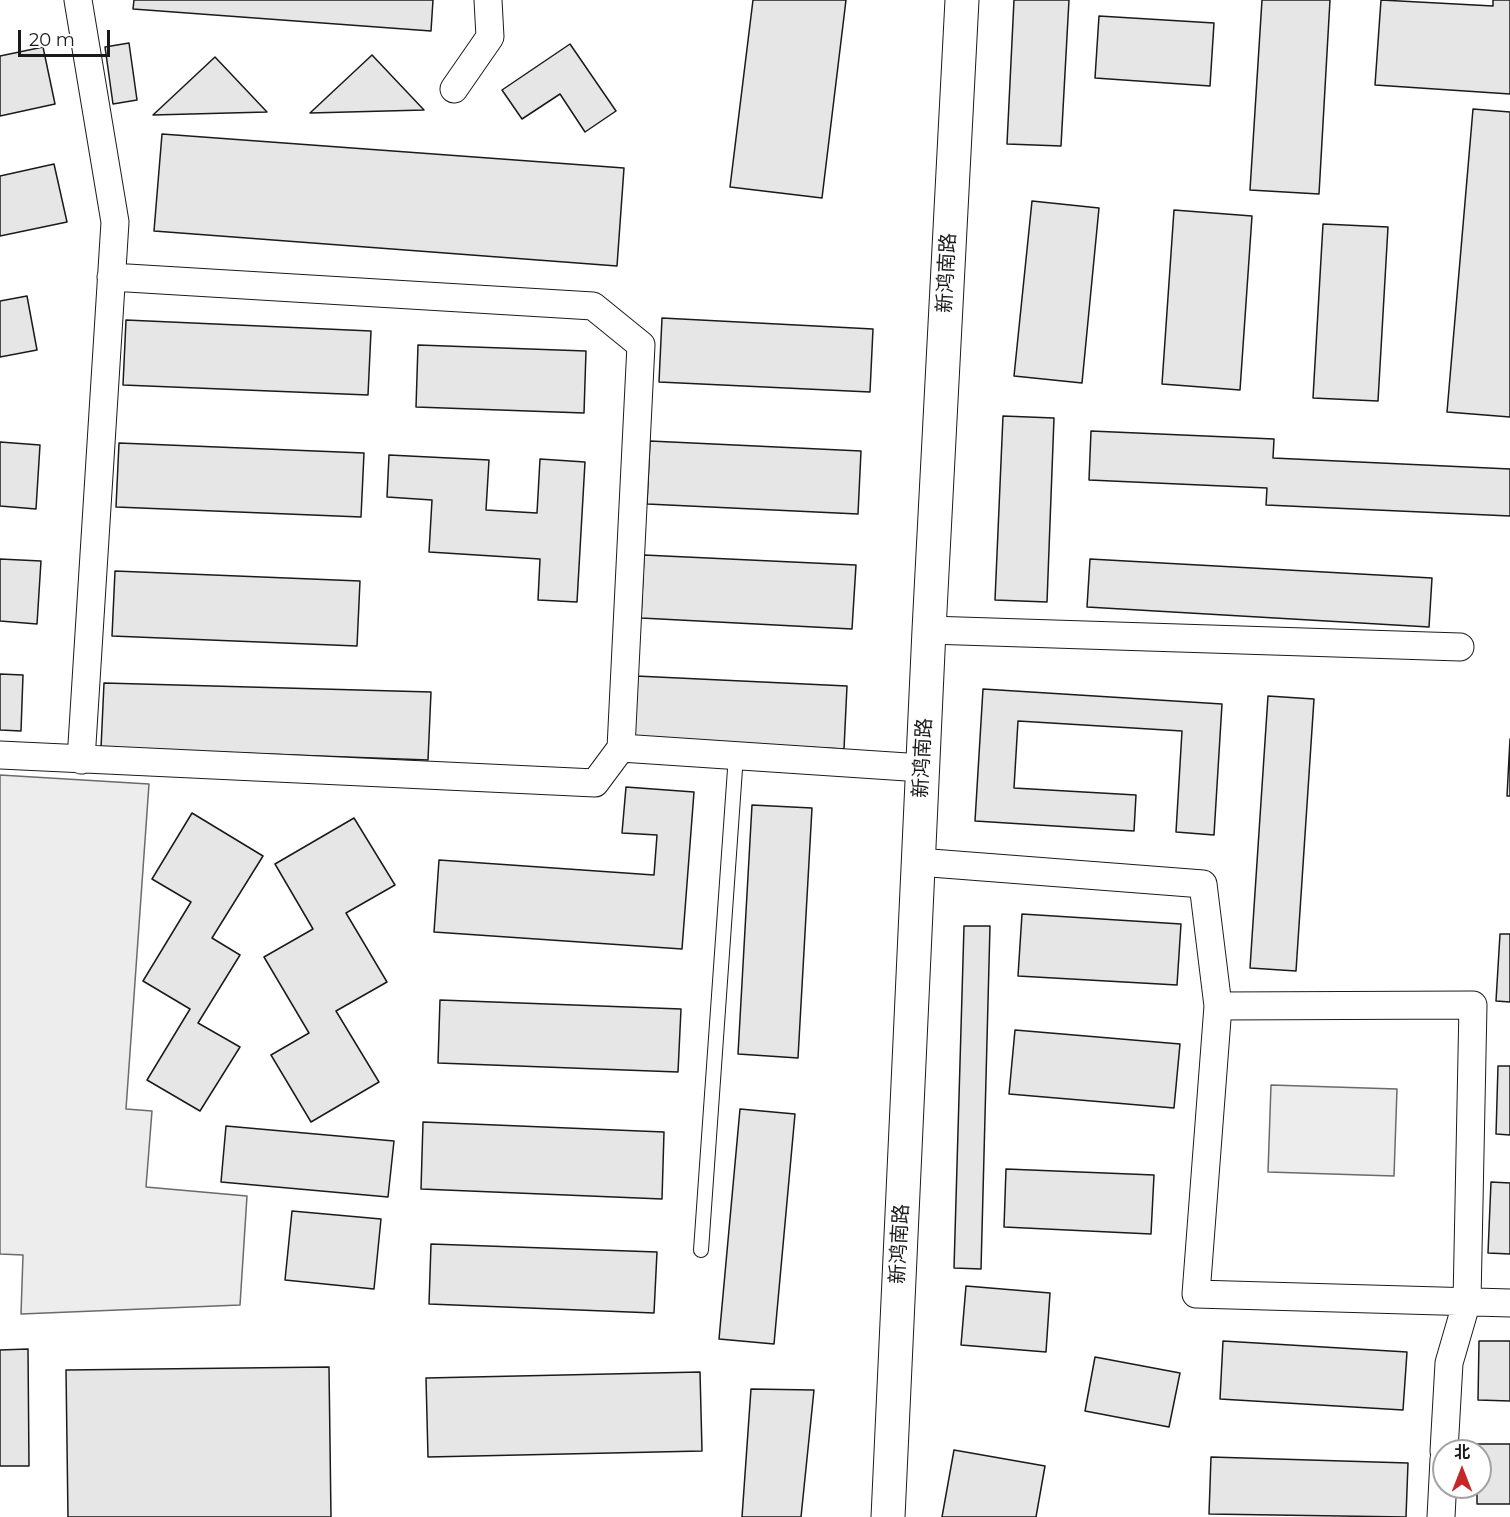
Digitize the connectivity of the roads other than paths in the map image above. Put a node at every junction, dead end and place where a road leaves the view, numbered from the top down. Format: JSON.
{"nodes":[{"id":1,"x":78,"y":0,"type":"edge"},
{"id":2,"x":488,"y":0,"type":"edge"},
{"id":3,"x":962,"y":0,"type":"edge"},
{"id":4,"x":454,"y":89,"type":"dead end"},
{"id":5,"x":111,"y":277,"type":"junction"},
{"id":6,"x":929,"y":630,"type":"junction"},
{"id":7,"x":1460,"y":647,"type":"dead end"},
{"id":8,"x":621,"y":748,"type":"junction"},
{"id":9,"x":0,"y":755,"type":"edge"},
{"id":10,"x":736,"y":755,"type":"junction"},
{"id":11,"x":81,"y":760,"type":"junction"},
{"id":12,"x":922,"y":768,"type":"junction"},
{"id":13,"x":918,"y":862,"type":"junction"},
{"id":14,"x":1218,"y":1006,"type":"junction"},
{"id":15,"x":701,"y":1250,"type":"dead end"},
{"id":16,"x":1467,"y":1301,"type":"junction"},
{"id":17,"x":1510,"y":1302,"type":"edge"},
{"id":18,"x":1445,"y":1439,"type":"edge"},
{"id":19,"x":1442,"y":1499,"type":"edge"},
{"id":20,"x":888,"y":1517,"type":"edge"},
{"id":21,"x":1441,"y":1517,"type":"edge"}],
"edges":[{"from":1,"to":5,"type":"street"},
{"from":2,"to":4,"type":"street"},
{"from":3,"to":6,"type":"street","name":"新鸿南路"},
{"from":5,"to":8,"type":"street"},
{"from":5,"to":11,"type":"street"},
{"from":6,"to":7,"type":"street"},
{"from":6,"to":12,"type":"street","name":"新鸿南路"},
{"from":8,"to":10,"type":"street"},
{"from":8,"to":11,"type":"street"},
{"from":9,"to":11,"type":"street"},
{"from":10,"to":12,"type":"street"},
{"from":10,"to":15,"type":"lane"},
{"from":12,"to":13,"type":"street","name":"新鸿南路"},
{"from":13,"to":14,"type":"street"},
{"from":13,"to":20,"type":"street","name":"新鸿南路"},
{"from":14,"to":16,"type":"street"},
{"from":14,"to":16,"type":"street"},
{"from":16,"to":17,"type":"street"},
{"from":16,"to":18,"type":"street"},
{"from":19,"to":21,"type":"street"}]}
